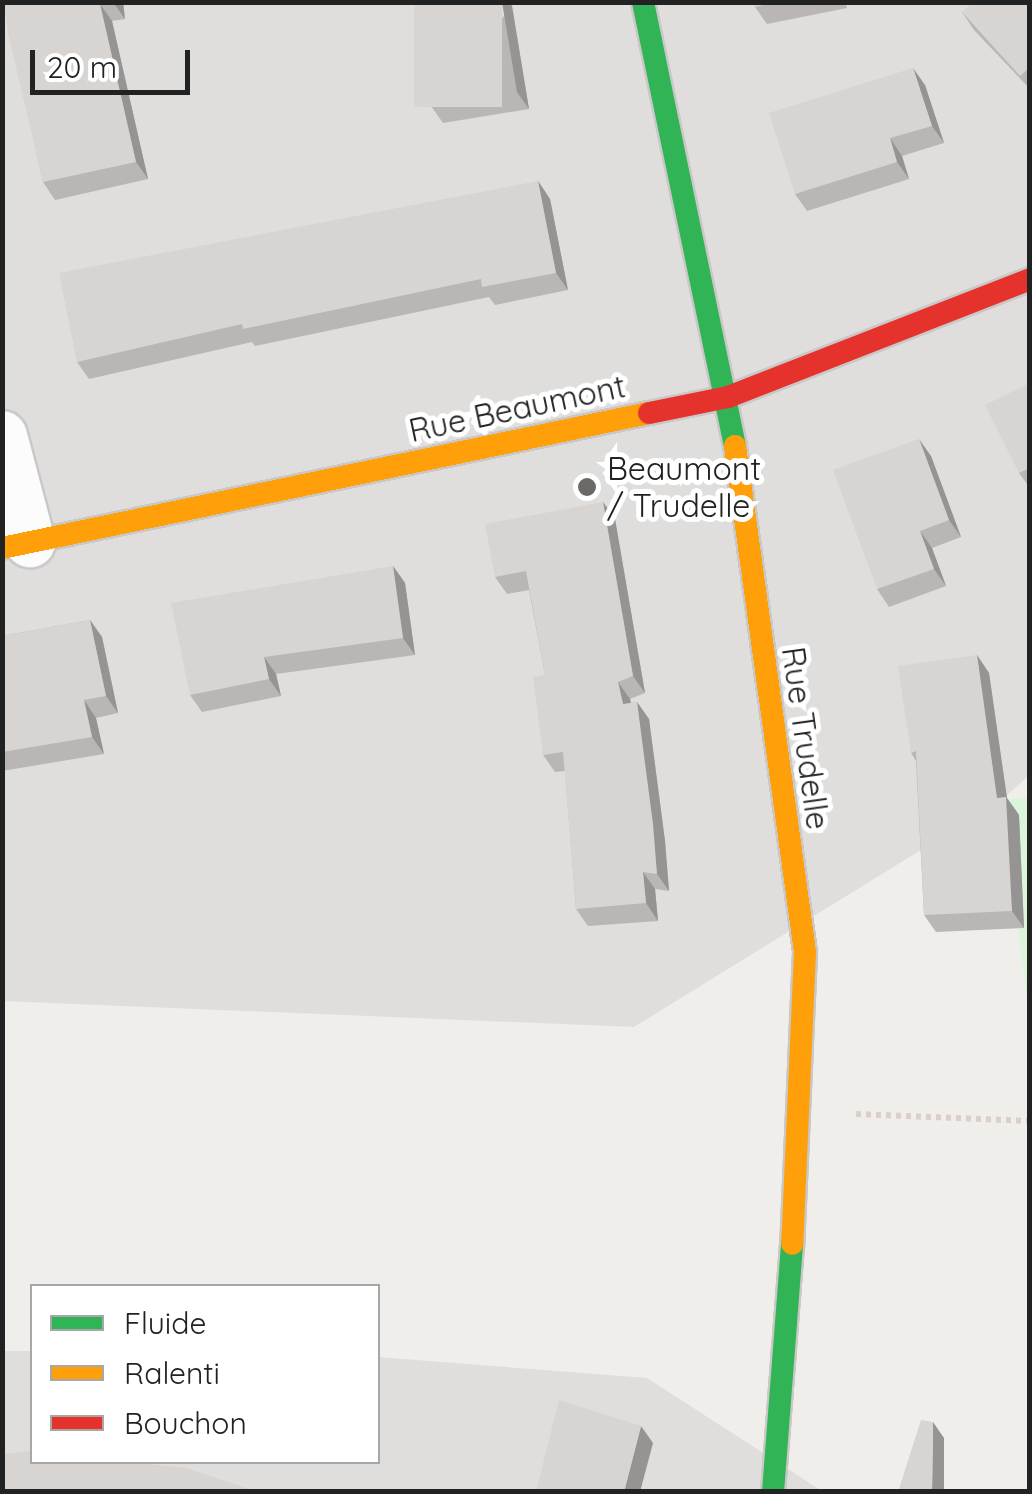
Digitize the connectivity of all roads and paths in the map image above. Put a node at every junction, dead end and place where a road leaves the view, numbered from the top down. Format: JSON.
{"nodes":[{"id":1,"x":643,"y":2,"type":"edge"},
{"id":2,"x":1030,"y":279,"type":"edge"},
{"id":3,"x":728,"y":397,"type":"junction"},
{"id":4,"x":2,"y":436,"type":"edge"},
{"id":5,"x":16,"y":545,"type":"edge"},
{"id":6,"x":804,"y":1110,"type":"junction"},
{"id":7,"x":1030,"y":1121,"type":"edge"},
{"id":8,"x":773,"y":1492,"type":"edge"}],
"edges":[{"from":1,"to":3,"type":"street","name":"Rue Trudelle"},
{"from":2,"to":3,"type":"street","name":"Rue Beaumont"},
{"from":3,"to":5,"type":"street","name":"Rue Beaumont"},
{"from":3,"to":6,"type":"street","name":"Rue Trudelle"},
{"from":4,"to":5,"type":"street"},
{"from":6,"to":7,"type":"path"},
{"from":6,"to":8,"type":"street","name":"Rue Trudelle"}]}
